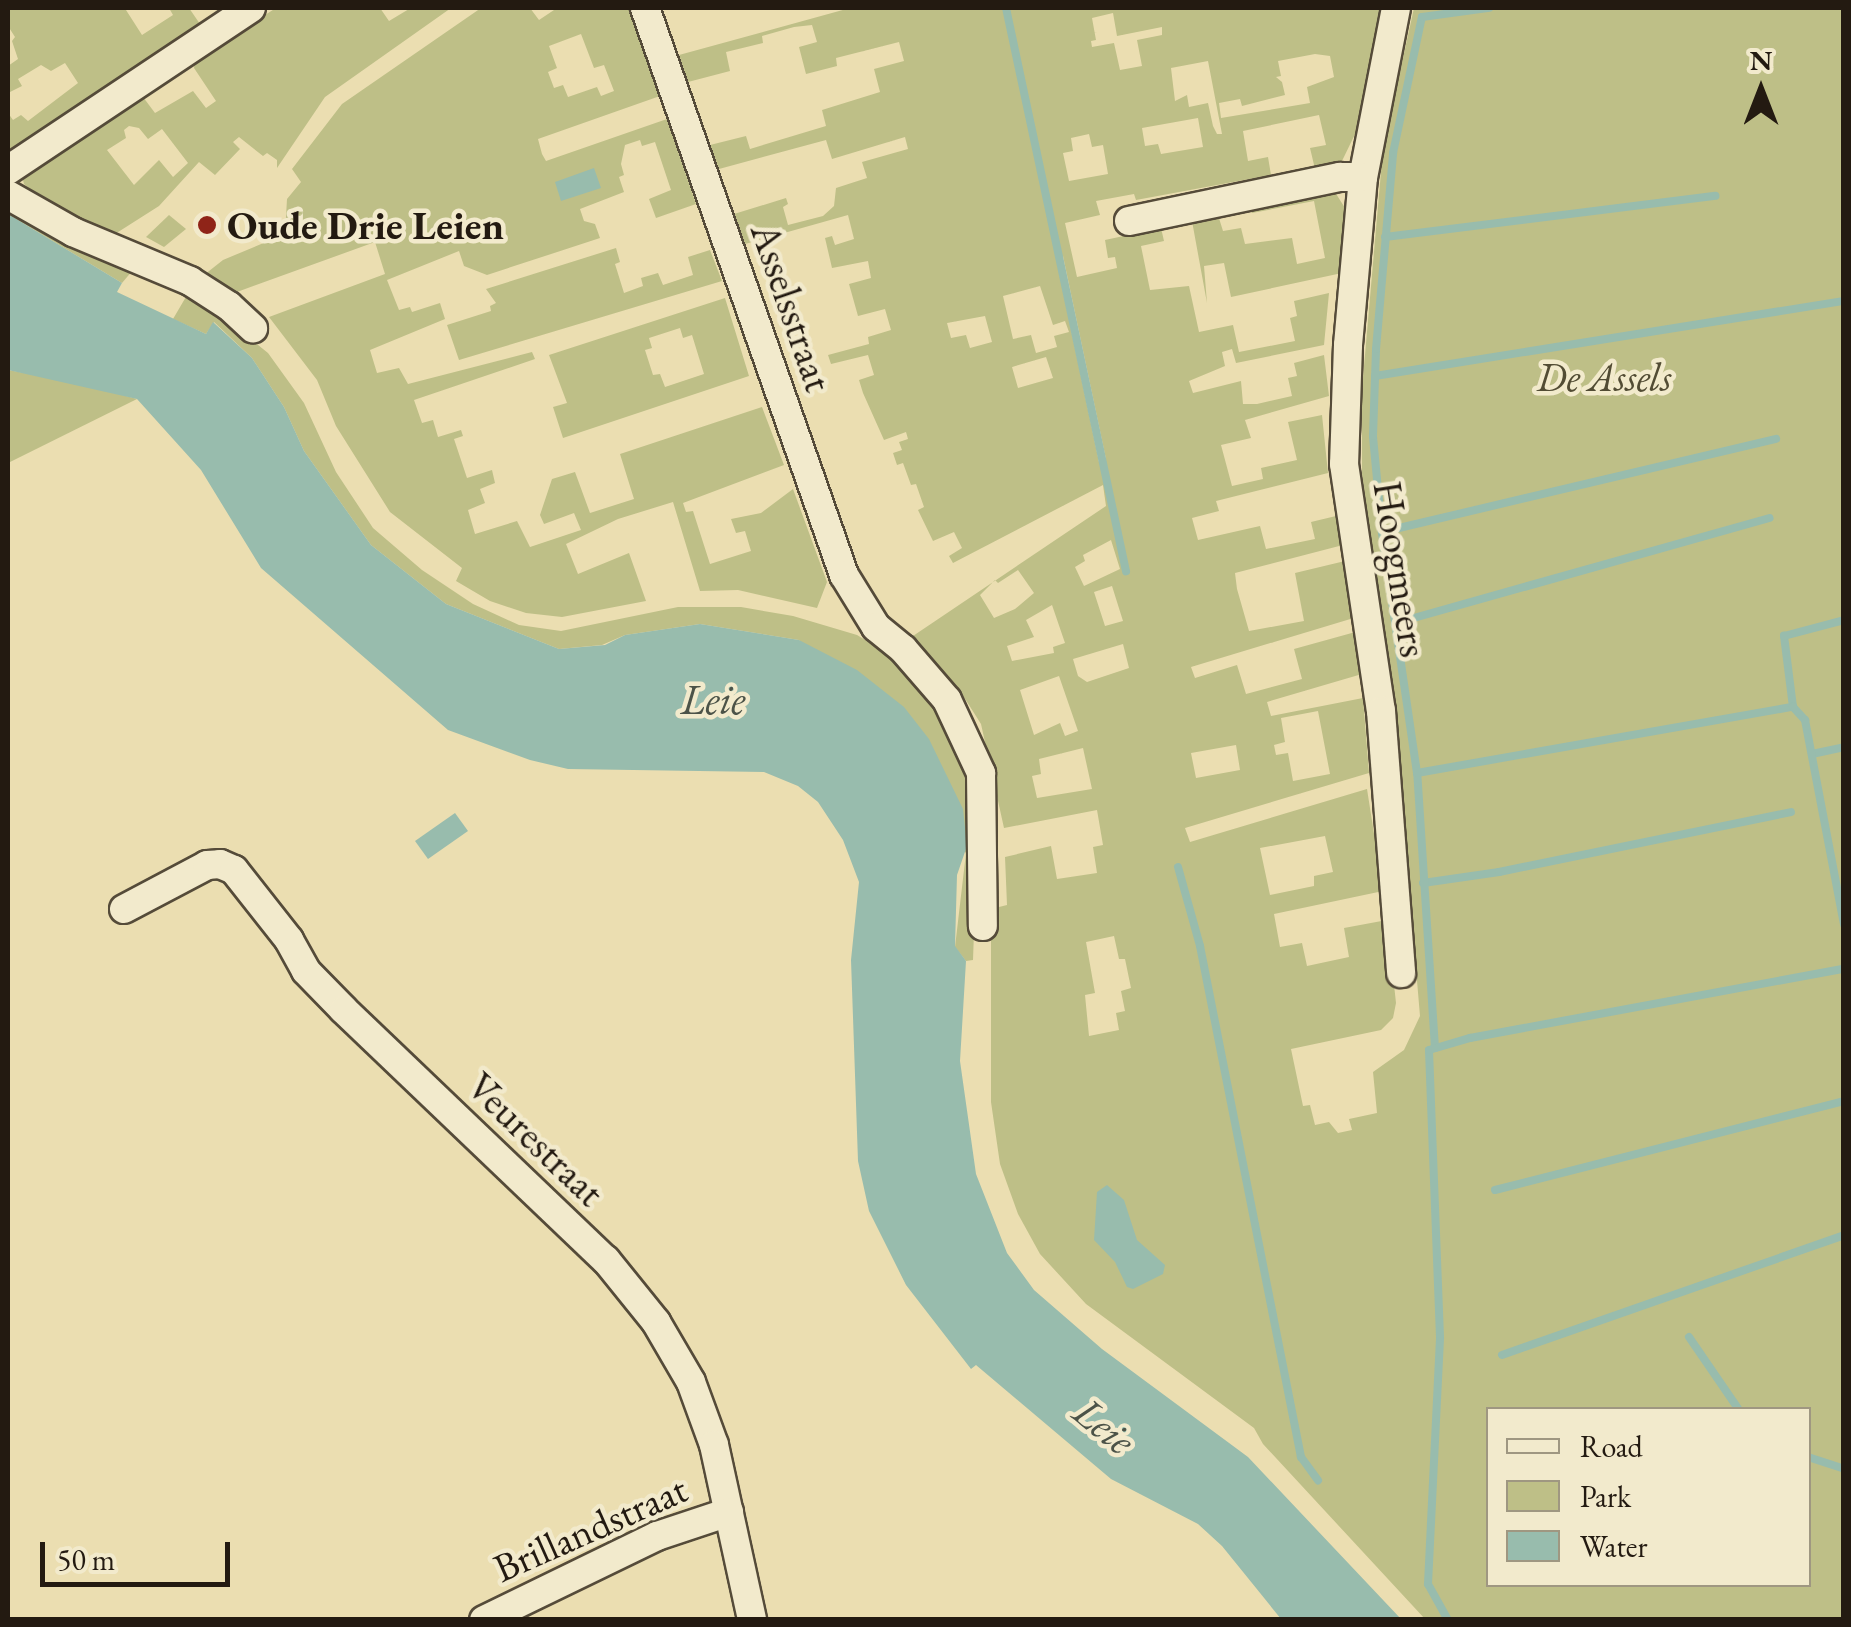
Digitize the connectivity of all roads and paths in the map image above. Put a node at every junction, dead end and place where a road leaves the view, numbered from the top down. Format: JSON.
{"nodes":[{"id":1,"x":251,"y":8,"type":"edge"},
{"id":2,"x":645,"y":8,"type":"edge"},
{"id":3,"x":1396,"y":8,"type":"edge"},
{"id":4,"x":8,"y":170,"type":"edge"},
{"id":5,"x":1363,"y":177,"type":"junction"},
{"id":6,"x":8,"y":195,"type":"edge"},
{"id":7,"x":1128,"y":221,"type":"dead end"},
{"id":8,"x":253,"y":328,"type":"dead end"},
{"id":9,"x":124,"y":909,"type":"dead end"},
{"id":10,"x":982,"y":926,"type":"dead end"},
{"id":11,"x":1400,"y":973,"type":"dead end"},
{"id":12,"x":729,"y":1512,"type":"junction"},
{"id":13,"x":484,"y":1620,"type":"edge"},
{"id":14,"x":752,"y":1620,"type":"edge"}],
"edges":[{"from":1,"to":4,"type":"street"},
{"from":2,"to":10,"type":"street","name":"Asselsstraat"},
{"from":3,"to":5,"type":"street","name":"Hoogmeers"},
{"from":5,"to":7,"type":"street"},
{"from":5,"to":11,"type":"street","name":"Hoogmeers"},
{"from":6,"to":8,"type":"street"},
{"from":9,"to":12,"type":"street","name":"Veurestraat"},
{"from":12,"to":13,"type":"street","name":"Brillandstraat"},
{"from":12,"to":14,"type":"street","name":"Veurestraat"}]}
